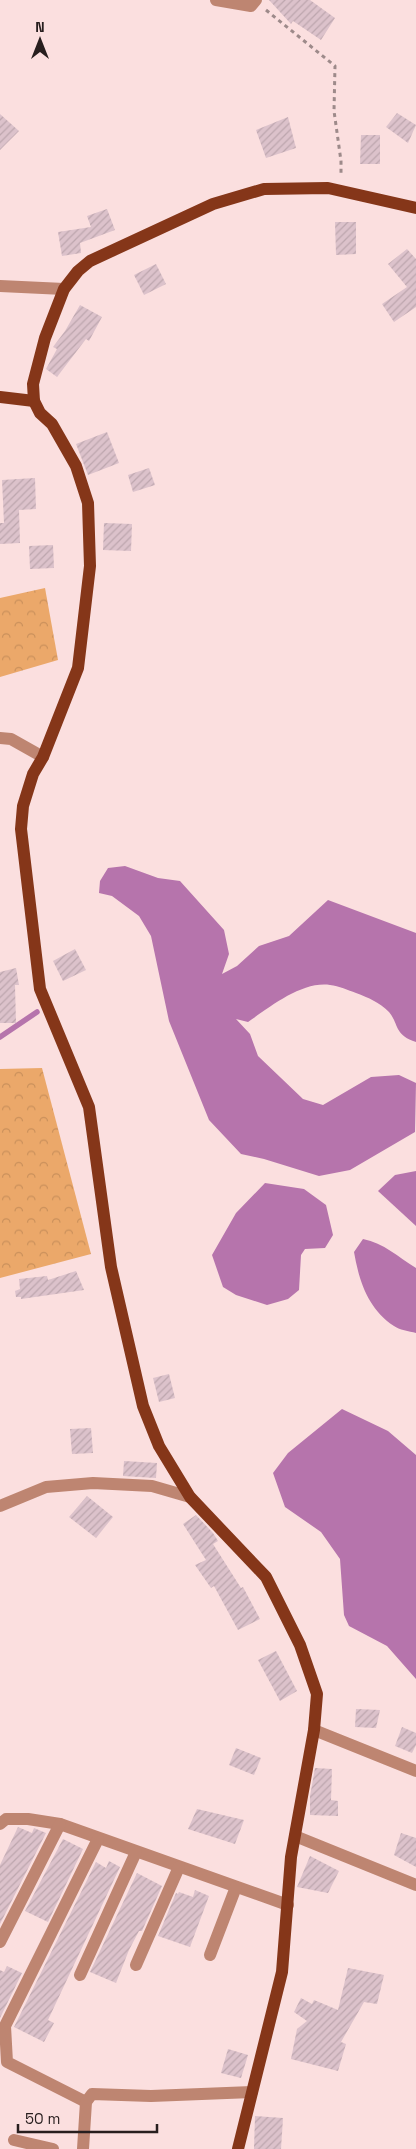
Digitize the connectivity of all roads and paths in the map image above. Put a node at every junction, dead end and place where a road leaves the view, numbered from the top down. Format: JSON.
{"nodes":[{"id":1,"x":216,"y":0,"type":"edge"},
{"id":2,"x":255,"y":0,"type":"edge"},
{"id":3,"x":340,"y":191,"type":"junction"},
{"id":4,"x":416,"y":208,"type":"edge"},
{"id":5,"x":0,"y":286,"type":"edge"},
{"id":6,"x":64,"y":290,"type":"junction"},
{"id":7,"x":0,"y":397,"type":"edge"},
{"id":8,"x":34,"y":401,"type":"junction"},
{"id":9,"x":0,"y":738,"type":"edge"},
{"id":10,"x":43,"y":757,"type":"junction"},
{"id":11,"x":190,"y":1497,"type":"junction"},
{"id":12,"x":0,"y":1506,"type":"edge"},
{"id":13,"x":314,"y":1730,"type":"junction"},
{"id":14,"x":416,"y":1770,"type":"edge"},
{"id":15,"x":0,"y":1824,"type":"edge"},
{"id":16,"x":60,"y":1824,"type":"junction"},
{"id":17,"x":295,"y":1836,"type":"junction"},
{"id":18,"x":98,"y":1839,"type":"junction"},
{"id":19,"x":136,"y":1852,"type":"junction"},
{"id":20,"x":179,"y":1867,"type":"junction"},
{"id":21,"x":416,"y":1885,"type":"edge"},
{"id":22,"x":236,"y":1887,"type":"junction"},
{"id":23,"x":288,"y":1905,"type":"junction"},
{"id":24,"x":0,"y":1942,"type":"edge"},
{"id":25,"x":210,"y":1956,"type":"dead end"},
{"id":26,"x":136,"y":1965,"type":"dead end"},
{"id":27,"x":80,"y":1974,"type":"dead end"},
{"id":28,"x":252,"y":2092,"type":"junction"},
{"id":29,"x":86,"y":2102,"type":"junction"},
{"id":30,"x":14,"y":2140,"type":"dead end"},
{"id":31,"x":53,"y":2149,"type":"edge"},
{"id":32,"x":83,"y":2149,"type":"edge"},
{"id":33,"x":238,"y":2149,"type":"edge"}],
"edges":[{"from":1,"to":2,"type":"street"},
{"from":2,"to":3,"type":"path"},
{"from":3,"to":4,"type":"main road"},
{"from":3,"to":6,"type":"main road"},
{"from":5,"to":6,"type":"street"},
{"from":6,"to":8,"type":"main road"},
{"from":7,"to":8,"type":"main road"},
{"from":8,"to":10,"type":"main road"},
{"from":9,"to":10,"type":"street"},
{"from":10,"to":11,"type":"main road"},
{"from":11,"to":12,"type":"street"},
{"from":11,"to":13,"type":"main road"},
{"from":13,"to":14,"type":"street"},
{"from":13,"to":17,"type":"main road"},
{"from":15,"to":16,"type":"street"},
{"from":16,"to":18,"type":"street"},
{"from":16,"to":24,"type":"street"},
{"from":17,"to":21,"type":"street"},
{"from":17,"to":23,"type":"main road"},
{"from":18,"to":19,"type":"street"},
{"from":18,"to":29,"type":"street"},
{"from":19,"to":20,"type":"street"},
{"from":19,"to":27,"type":"street"},
{"from":20,"to":22,"type":"street"},
{"from":20,"to":26,"type":"street"},
{"from":22,"to":23,"type":"street"},
{"from":22,"to":25,"type":"street"},
{"from":23,"to":28,"type":"main road"},
{"from":28,"to":29,"type":"street"},
{"from":28,"to":33,"type":"main road"},
{"from":29,"to":32,"type":"street"},
{"from":30,"to":31,"type":"street"}]}
